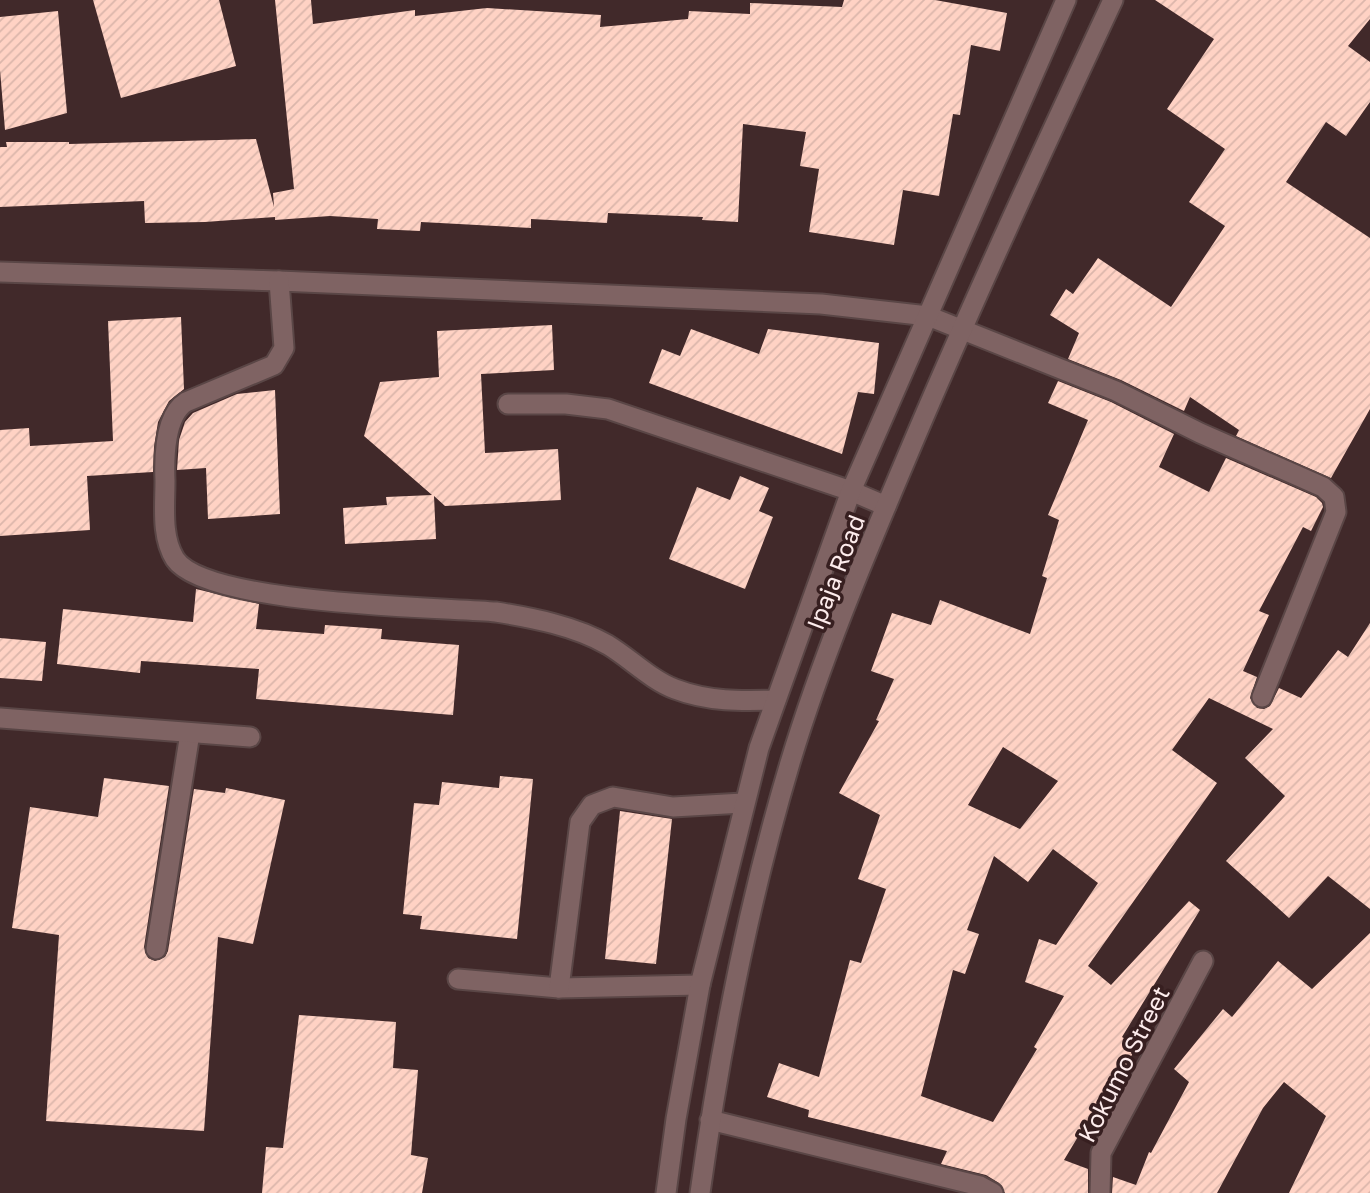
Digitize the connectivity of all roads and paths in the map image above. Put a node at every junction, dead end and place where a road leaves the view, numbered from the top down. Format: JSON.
{"nodes":[{"id":1,"x":1066,"y":0,"type":"edge"},
{"id":2,"x":1113,"y":0,"type":"edge"},
{"id":3,"x":0,"y":272,"type":"edge"},
{"id":4,"x":279,"y":281,"type":"junction"},
{"id":5,"x":928,"y":316,"type":"junction"},
{"id":6,"x":961,"y":328,"type":"junction"},
{"id":7,"x":508,"y":404,"type":"dead end"},
{"id":8,"x":851,"y":491,"type":"junction"},
{"id":9,"x":887,"y":506,"type":"junction"},
{"id":10,"x":1262,"y":697,"type":"dead end"},
{"id":11,"x":776,"y":700,"type":"junction"},
{"id":12,"x":0,"y":718,"type":"edge"},
{"id":13,"x":190,"y":733,"type":"junction"},
{"id":14,"x":250,"y":737,"type":"dead end"},
{"id":15,"x":743,"y":803,"type":"junction"},
{"id":16,"x":721,"y":899,"type":"junction"},
{"id":17,"x":751,"y":913,"type":"junction"},
{"id":18,"x":156,"y":949,"type":"dead end"},
{"id":19,"x":1203,"y":961,"type":"dead end"},
{"id":20,"x":458,"y":979,"type":"dead end"},
{"id":21,"x":700,"y":985,"type":"junction"},
{"id":22,"x":559,"y":988,"type":"junction"},
{"id":23,"x":710,"y":1120,"type":"junction"},
{"id":24,"x":666,"y":1193,"type":"edge"},
{"id":25,"x":699,"y":1193,"type":"edge"},
{"id":26,"x":993,"y":1193,"type":"edge"},
{"id":27,"x":1100,"y":1193,"type":"edge"}],
"edges":[{"from":1,"to":5,"type":"street","name":"Ipaja Road"},
{"from":2,"to":6,"type":"street","name":"Ipaja Road"},
{"from":3,"to":4,"type":"street"},
{"from":4,"to":5,"type":"street"},
{"from":4,"to":11,"type":"street"},
{"from":5,"to":6,"type":"street"},
{"from":5,"to":8,"type":"street","name":"Ipaja Road"},
{"from":6,"to":9,"type":"street","name":"Ipaja Road"},
{"from":6,"to":10,"type":"street"},
{"from":7,"to":8,"type":"street"},
{"from":8,"to":9,"type":"street"},
{"from":8,"to":11,"type":"street","name":"Ipaja Road"},
{"from":9,"to":17,"type":"street","name":"Ipaja Road"},
{"from":11,"to":15,"type":"street","name":"Ipaja Road"},
{"from":12,"to":13,"type":"street"},
{"from":13,"to":14,"type":"street"},
{"from":13,"to":18,"type":"street"},
{"from":15,"to":16,"type":"street","name":"Ipaja Road"},
{"from":15,"to":22,"type":"street"},
{"from":16,"to":17,"type":"street"},
{"from":16,"to":21,"type":"street","name":"Ipaja Road"},
{"from":17,"to":23,"type":"street","name":"Ipaja Road"},
{"from":19,"to":27,"type":"street","name":"Kokumo Street"},
{"from":20,"to":22,"type":"street"},
{"from":21,"to":22,"type":"street"},
{"from":21,"to":24,"type":"street","name":"Ipaja Road"},
{"from":23,"to":25,"type":"street","name":"Ipaja Road"},
{"from":23,"to":26,"type":"street"}]}
